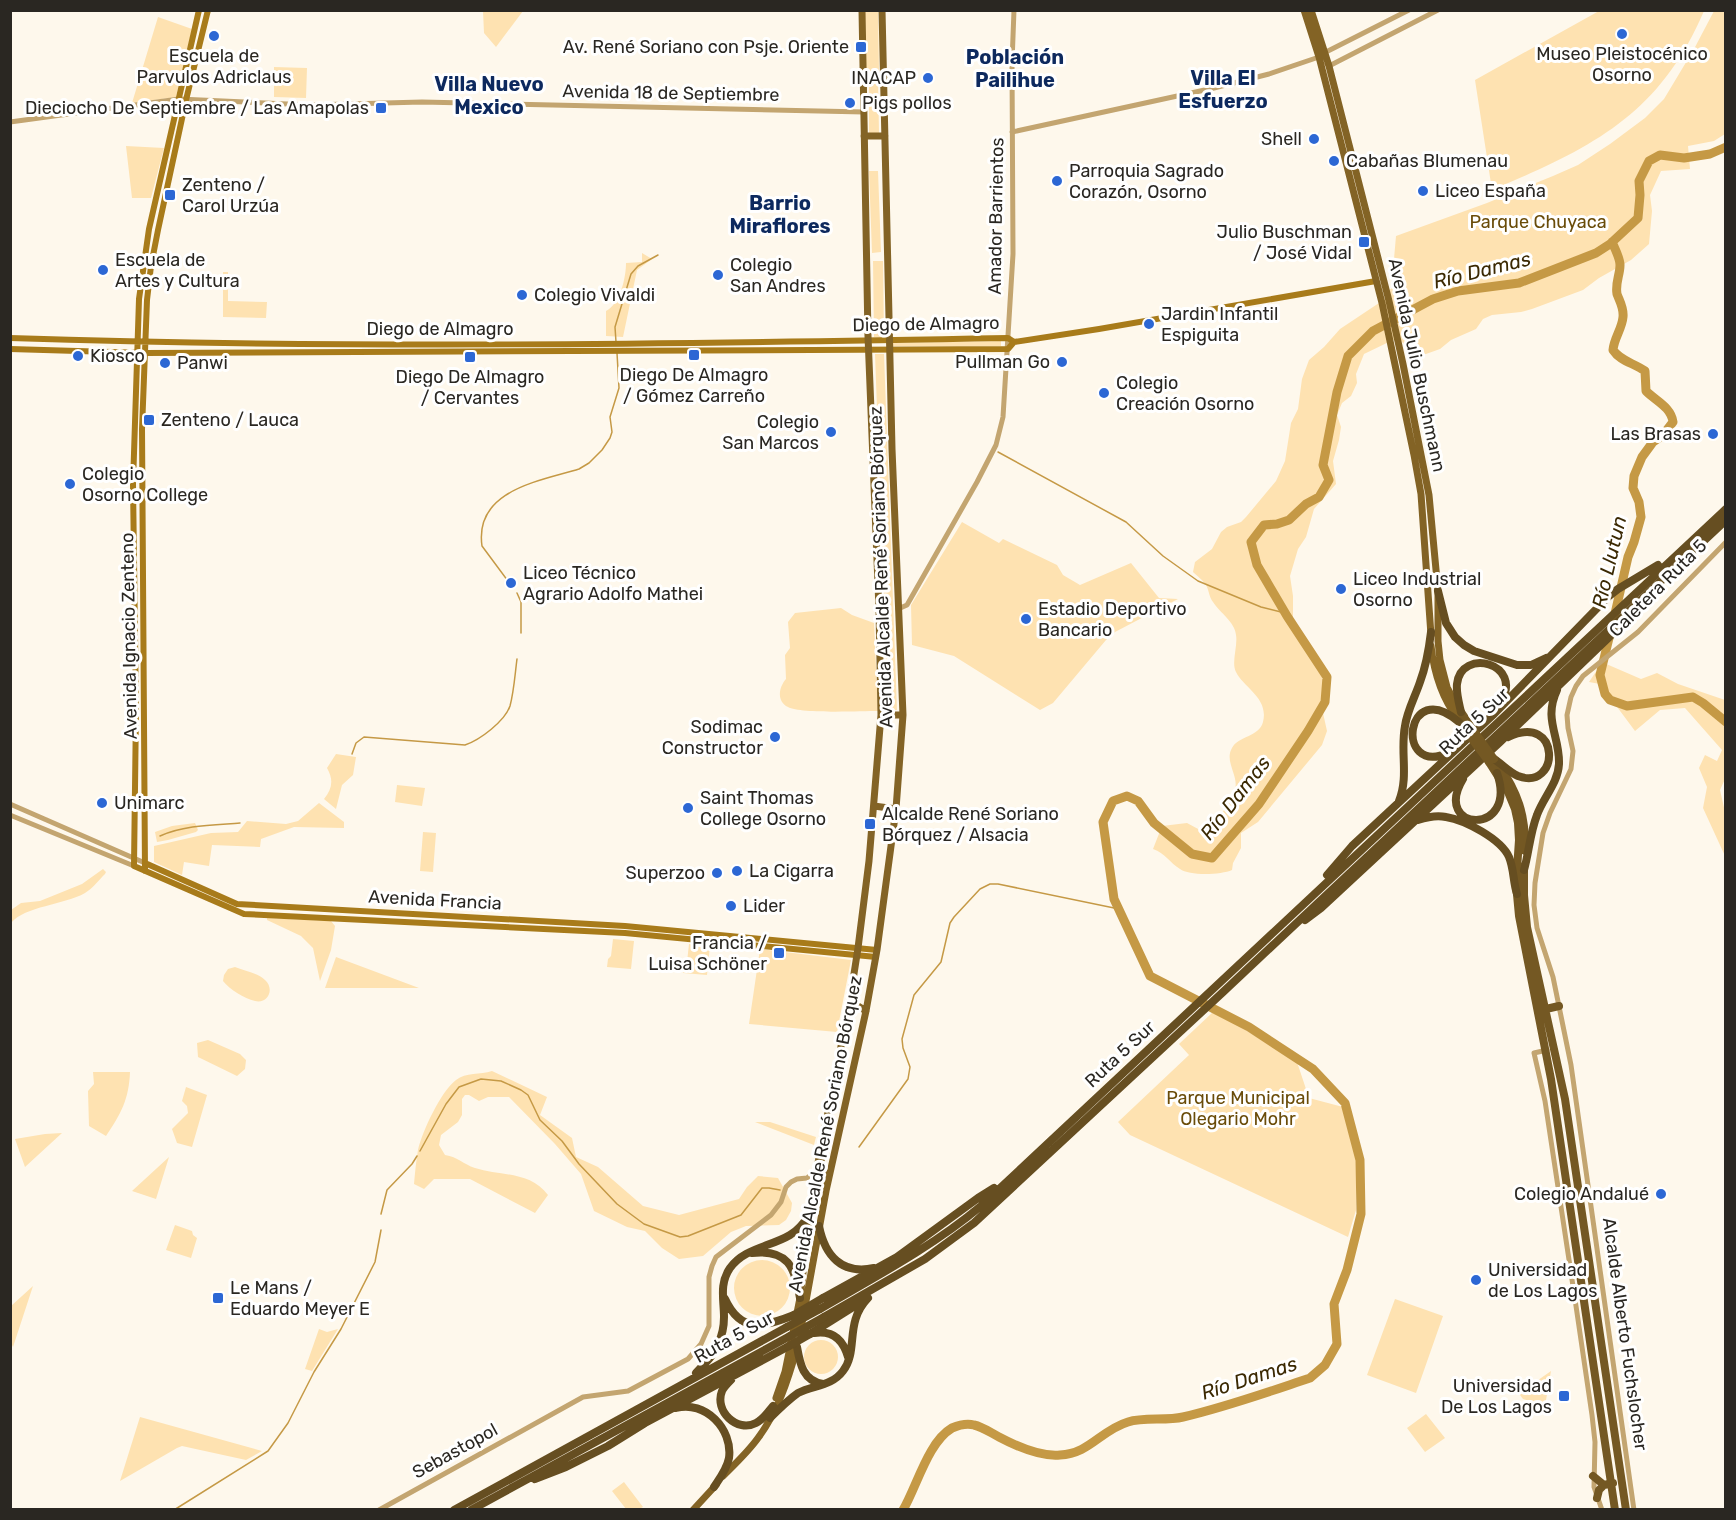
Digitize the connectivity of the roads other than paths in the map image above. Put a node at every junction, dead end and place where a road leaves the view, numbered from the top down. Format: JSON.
{"nodes":[{"id":1,"x":199,"y":10,"type":"edge"},
{"id":2,"x":208,"y":10,"type":"edge"},
{"id":3,"x":862,"y":10,"type":"edge"},
{"id":4,"x":882,"y":10,"type":"edge"},
{"id":5,"x":1014,"y":10,"type":"edge"},
{"id":6,"x":1304,"y":10,"type":"edge"},
{"id":7,"x":1311,"y":10,"type":"edge"},
{"id":8,"x":1409,"y":10,"type":"edge"},
{"id":9,"x":1438,"y":10,"type":"edge"},
{"id":10,"x":1388,"y":21,"type":"junction"},
{"id":11,"x":1394,"y":33,"type":"junction"},
{"id":12,"x":1322,"y":55,"type":"junction"},
{"id":13,"x":1329,"y":66,"type":"junction"},
{"id":14,"x":884,"y":76,"type":"junction"},
{"id":15,"x":863,"y":77,"type":"junction"},
{"id":16,"x":182,"y":100,"type":"junction"},
{"id":17,"x":864,"y":112,"type":"junction"},
{"id":18,"x":10,"y":122,"type":"edge"},
{"id":19,"x":1012,"y":132,"type":"junction"},
{"id":20,"x":864,"y":136,"type":"junction"},
{"id":21,"x":885,"y":136,"type":"junction"},
{"id":22,"x":1382,"y":273,"type":"junction"},
{"id":23,"x":1376,"y":281,"type":"junction"},
{"id":24,"x":1385,"y":285,"type":"junction"},
{"id":25,"x":1385,"y":302,"type":"junction"},
{"id":26,"x":10,"y":338,"type":"edge"},
{"id":27,"x":944,"y":339,"type":"junction"},
{"id":28,"x":868,"y":340,"type":"junction"},
{"id":29,"x":889,"y":340,"type":"junction"},
{"id":30,"x":1011,"y":340,"type":"junction"},
{"id":31,"x":137,"y":341,"type":"junction"},
{"id":32,"x":146,"y":342,"type":"junction"},
{"id":33,"x":320,"y":343,"type":"junction"},
{"id":34,"x":10,"y":349,"type":"edge"},
{"id":35,"x":868,"y":349,"type":"junction"},
{"id":36,"x":889,"y":349,"type":"junction"},
{"id":37,"x":944,"y":349,"type":"junction"},
{"id":38,"x":1008,"y":349,"type":"junction"},
{"id":39,"x":137,"y":352,"type":"junction"},
{"id":40,"x":320,"y":352,"type":"junction"},
{"id":41,"x":145,"y":353,"type":"junction"},
{"id":42,"x":1399,"y":365,"type":"junction"},
{"id":43,"x":134,"y":484,"type":"junction"},
{"id":44,"x":142,"y":485,"type":"junction"},
{"id":45,"x":1725,"y":509,"type":"edge"},
{"id":46,"x":1725,"y":520,"type":"edge"},
{"id":47,"x":1725,"y":542,"type":"edge"},
{"id":48,"x":1676,"y":560,"type":"junction"},
{"id":49,"x":135,"y":568,"type":"junction"},
{"id":50,"x":143,"y":568,"type":"junction"},
{"id":51,"x":1438,"y":591,"type":"junction"},
{"id":52,"x":898,"y":609,"type":"junction"},
{"id":53,"x":1431,"y":632,"type":"junction"},
{"id":54,"x":1559,"y":649,"type":"junction"},
{"id":55,"x":1584,"y":676,"type":"joint"},
{"id":56,"x":1561,"y":684,"type":"junction"},
{"id":57,"x":1494,"y":714,"type":"junction"},
{"id":58,"x":881,"y":715,"type":"junction"},
{"id":59,"x":903,"y":715,"type":"junction"},
{"id":60,"x":1460,"y":717,"type":"junction"},
{"id":61,"x":136,"y":723,"type":"junction"},
{"id":62,"x":145,"y":725,"type":"junction"},
{"id":63,"x":1468,"y":729,"type":"joint"},
{"id":64,"x":1500,"y":742,"type":"junction"},
{"id":65,"x":1457,"y":748,"type":"junction"},
{"id":66,"x":1492,"y":760,"type":"junction"},
{"id":67,"x":1468,"y":772,"type":"junction"},
{"id":68,"x":1497,"y":773,"type":"junction"},
{"id":69,"x":1399,"y":802,"type":"junction"},
{"id":70,"x":10,"y":804,"type":"edge"},
{"id":71,"x":874,"y":806,"type":"junction"},
{"id":72,"x":896,"y":809,"type":"junction"},
{"id":73,"x":12,"y":815,"type":"edge"},
{"id":74,"x":1412,"y":823,"type":"junction"},
{"id":75,"x":135,"y":858,"type":"junction"},
{"id":76,"x":145,"y":863,"type":"junction"},
{"id":77,"x":134,"y":866,"type":"junction"},
{"id":78,"x":1524,"y":870,"type":"junction"},
{"id":79,"x":145,"y":871,"type":"junction"},
{"id":80,"x":1516,"y":894,"type":"junction"},
{"id":81,"x":284,"y":907,"type":"junction"},
{"id":82,"x":1301,"y":907,"type":"junction"},
{"id":83,"x":284,"y":915,"type":"junction"},
{"id":84,"x":1287,"y":932,"type":"junction"},
{"id":85,"x":858,"y":952,"type":"junction"},
{"id":86,"x":876,"y":953,"type":"junction"},
{"id":87,"x":1220,"y":989,"type":"junction"},
{"id":88,"x":849,"y":1006,"type":"junction"},
{"id":89,"x":1559,"y":1006,"type":"junction"},
{"id":90,"x":1546,"y":1009,"type":"junction"},
{"id":91,"x":866,"y":1011,"type":"junction"},
{"id":92,"x":1180,"y":1026,"type":"junction"},
{"id":93,"x":1547,"y":1050,"type":"junction"},
{"id":94,"x":820,"y":1150,"type":"junction"},
{"id":95,"x":816,"y":1170,"type":"junction"},
{"id":96,"x":801,"y":1179,"type":"junction"},
{"id":97,"x":1007,"y":1183,"type":"junction"},
{"id":98,"x":813,"y":1188,"type":"junction"},
{"id":99,"x":826,"y":1191,"type":"junction"},
{"id":100,"x":809,"y":1215,"type":"junction"},
{"id":101,"x":819,"y":1226,"type":"junction"},
{"id":102,"x":743,"y":1256,"type":"junction"},
{"id":103,"x":883,"y":1265,"type":"junction"},
{"id":104,"x":914,"y":1266,"type":"junction"},
{"id":105,"x":722,"y":1290,"type":"junction"},
{"id":106,"x":800,"y":1298,"type":"junction"},
{"id":107,"x":868,"y":1298,"type":"junction"},
{"id":108,"x":822,"y":1313,"type":"junction"},
{"id":109,"x":1587,"y":1313,"type":"junction"},
{"id":110,"x":1578,"y":1316,"type":"junction"},
{"id":111,"x":1599,"y":1324,"type":"junction"},
{"id":112,"x":790,"y":1330,"type":"junction"},
{"id":113,"x":815,"y":1332,"type":"junction"},
{"id":114,"x":793,"y":1347,"type":"junction"},
{"id":115,"x":848,"y":1363,"type":"junction"},
{"id":116,"x":739,"y":1373,"type":"junction"},
{"id":117,"x":689,"y":1380,"type":"junction"},
{"id":118,"x":826,"y":1384,"type":"junction"},
{"id":119,"x":773,"y":1406,"type":"junction"},
{"id":120,"x":667,"y":1410,"type":"junction"},
{"id":121,"x":770,"y":1418,"type":"junction"},
{"id":122,"x":1620,"y":1475,"type":"junction"},
{"id":123,"x":1593,"y":1476,"type":"junction"},
{"id":124,"x":1607,"y":1484,"type":"junction"},
{"id":125,"x":714,"y":1487,"type":"junction"},
{"id":126,"x":498,"y":1494,"type":"junction"},
{"id":127,"x":1597,"y":1498,"type":"junction"},
{"id":128,"x":379,"y":1509,"type":"edge"},
{"id":129,"x":454,"y":1509,"type":"edge"},
{"id":130,"x":471,"y":1509,"type":"edge"},
{"id":131,"x":693,"y":1509,"type":"edge"},
{"id":132,"x":1602,"y":1509,"type":"edge"},
{"id":133,"x":1615,"y":1509,"type":"edge"},
{"id":134,"x":1626,"y":1509,"type":"edge"},
{"id":135,"x":1634,"y":1509,"type":"edge"}],
"edges":[{"from":1,"to":16,"type":"main road","name":"Avenida Ignacio Zenteno"},
{"from":2,"to":16,"type":"main road","name":"Avenida Ignacio Zenteno"},
{"from":3,"to":15,"type":"main road","name":"Avenida Alcalde René Soriano Bórquez"},
{"from":4,"to":14,"type":"main road","name":"Avenida Alcalde René Soriano Bórquez"},
{"from":5,"to":19,"type":"street","name":"Amador Barrientos"},
{"from":6,"to":12,"type":"main road","name":"Avenida Julio Buschmann"},
{"from":7,"to":12,"type":"main road","name":"Avenida Julio Buschmann"},
{"from":8,"to":10,"type":"street"},
{"from":9,"to":11,"type":"street"},
{"from":10,"to":11,"type":"street"},
{"from":10,"to":12,"type":"street"},
{"from":11,"to":13,"type":"street"},
{"from":12,"to":13,"type":"main road","name":"Avenida Julio Buschmann"},
{"from":12,"to":19,"type":"street"},
{"from":12,"to":23,"type":"main road","name":"Avenida Julio Buschmann"},
{"from":13,"to":22,"type":"main road","name":"Avenida Julio Buschmann"},
{"from":14,"to":15,"type":"main road"},
{"from":14,"to":21,"type":"main road","name":"Avenida Alcalde René Soriano Bórquez"},
{"from":15,"to":17,"type":"main road","name":"Avenida Alcalde René Soriano Bórquez"},
{"from":16,"to":17,"type":"street","name":"Avenida 18 de Septiembre"},
{"from":16,"to":18,"type":"street","name":"Avenida 18 de Septiembre"},
{"from":16,"to":31,"type":"main road","name":"Avenida Ignacio Zenteno"},
{"from":16,"to":32,"type":"main road","name":"Avenida Ignacio Zenteno"},
{"from":17,"to":20,"type":"main road","name":"Avenida Alcalde René Soriano Bórquez"},
{"from":19,"to":30,"type":"street","name":"Amador Barrientos"},
{"from":20,"to":21,"type":"main road"},
{"from":20,"to":28,"type":"main road","name":"Avenida Alcalde René Soriano Bórquez"},
{"from":21,"to":29,"type":"main road","name":"Avenida Alcalde René Soriano Bórquez"},
{"from":22,"to":23,"type":"main road"},
{"from":22,"to":24,"type":"main road","name":"Avenida Julio Buschmann"},
{"from":23,"to":24,"type":"main road"},
{"from":23,"to":25,"type":"main road","name":"Avenida Julio Buschmann"},
{"from":23,"to":30,"type":"main road"},
{"from":24,"to":25,"type":"main road","name":"Avenida Julio Buschmann"},
{"from":25,"to":42,"type":"main road","name":"Avenida Julio Buschmann"},
{"from":26,"to":31,"type":"main road","name":"Diego de Almagro"},
{"from":27,"to":29,"type":"main road","name":"Diego de Almagro"},
{"from":27,"to":30,"type":"main road","name":"Diego de Almagro"},
{"from":27,"to":37,"type":"main road"},
{"from":28,"to":29,"type":"main road","name":"Diego de Almagro"},
{"from":28,"to":33,"type":"main road","name":"Diego de Almagro"},
{"from":28,"to":35,"type":"main road","name":"Avenida Alcalde René Soriano Bórquez"},
{"from":29,"to":36,"type":"main road","name":"Avenida Alcalde René Soriano Bórquez"},
{"from":30,"to":38,"type":"main road","name":"Diego de Almagro"},
{"from":31,"to":32,"type":"main road","name":"Diego de Almagro"},
{"from":31,"to":39,"type":"main road","name":"Avenida Ignacio Zenteno"},
{"from":32,"to":33,"type":"main road","name":"Diego de Almagro"},
{"from":32,"to":41,"type":"main road","name":"Avenida Ignacio Zenteno"},
{"from":33,"to":40,"type":"main road"},
{"from":34,"to":39,"type":"main road","name":"Diego de Almagro"},
{"from":35,"to":36,"type":"main road","name":"Diego de Almagro"},
{"from":35,"to":40,"type":"main road","name":"Diego de Almagro"},
{"from":35,"to":58,"type":"main road","name":"Avenida Alcalde René Soriano Bórquez"},
{"from":36,"to":37,"type":"main road","name":"Diego de Almagro"},
{"from":36,"to":52,"type":"main road","name":"Avenida Alcalde René Soriano Bórquez"},
{"from":37,"to":38,"type":"main road","name":"Diego de Almagro"},
{"from":38,"to":52,"type":"street"},
{"from":39,"to":41,"type":"main road","name":"Diego de Almagro"},
{"from":39,"to":43,"type":"main road","name":"Avenida Ignacio Zenteno"},
{"from":40,"to":41,"type":"main road","name":"Diego de Almagro"},
{"from":41,"to":44,"type":"main road","name":"Avenida Ignacio Zenteno"},
{"from":42,"to":51,"type":"main road","name":"Avenida Julio Buschmann"},
{"from":42,"to":53,"type":"main road","name":"Avenida Julio Buschmann"},
{"from":43,"to":44,"type":"main road"},
{"from":43,"to":49,"type":"main road","name":"Avenida Ignacio Zenteno"},
{"from":44,"to":50,"type":"main road","name":"Avenida Ignacio Zenteno"},
{"from":45,"to":48,"type":"highway","name":"Ruta 5 Sur"},
{"from":46,"to":48,"type":"highway","name":"Ruta 5 Sur"},
{"from":47,"to":55,"type":"street","name":"Caletera Ruta 5"},
{"from":48,"to":54,"type":"highway"},
{"from":48,"to":56,"type":"highway"},
{"from":48,"to":82,"type":"highway","name":"Ruta 5 Sur"},
{"from":48,"to":84,"type":"highway","name":"Ruta 5 Sur"},
{"from":49,"to":50,"type":"main road"},
{"from":49,"to":61,"type":"main road","name":"Avenida Ignacio Zenteno"},
{"from":50,"to":62,"type":"main road","name":"Avenida Ignacio Zenteno"},
{"from":51,"to":54,"type":"highway"},
{"from":51,"to":60,"type":"main road","name":"Avenida Julio Buschmann"},
{"from":52,"to":59,"type":"main road","name":"Avenida Alcalde René Soriano Bórquez"},
{"from":53,"to":60,"type":"main road","name":"Avenida Julio Buschmann"},
{"from":53,"to":69,"type":"highway"},
{"from":54,"to":57,"type":"highway"},
{"from":55,"to":89,"type":"street","name":"Alcalde Alberto Fuchslocher"},
{"from":56,"to":64,"type":"highway"},
{"from":56,"to":78,"type":"highway"},
{"from":57,"to":60,"type":"highway"},
{"from":57,"to":65,"type":"highway"},
{"from":58,"to":59,"type":"main road"},
{"from":58,"to":71,"type":"main road","name":"Avenida Alcalde René Soriano Bórquez"},
{"from":59,"to":72,"type":"main road","name":"Avenida Alcalde René Soriano Bórquez"},
{"from":60,"to":63,"type":"highway","name":"Avenida Julio Buschmann"},
{"from":60,"to":65,"type":"highway"},
{"from":61,"to":62,"type":"main road"},
{"from":61,"to":75,"type":"main road","name":"Avenida Ignacio Zenteno"},
{"from":62,"to":76,"type":"main road","name":"Avenida Ignacio Zenteno"},
{"from":63,"to":66,"type":"highway","name":"Alcalde Alberto Fuchslocher","bridge":true},
{"from":64,"to":66,"type":"highway"},
{"from":64,"to":67,"type":"highway"},
{"from":65,"to":69,"type":"highway"},
{"from":66,"to":68,"type":"highway","name":"Alcalde Alberto Fuchslocher"},
{"from":66,"to":78,"type":"highway","name":"Alcalde Alberto Fuchslocher"},
{"from":67,"to":68,"type":"highway"},
{"from":67,"to":74,"type":"highway"},
{"from":68,"to":80,"type":"highway","name":"Alcalde Alberto Fuchslocher"},
{"from":69,"to":82,"type":"highway"},
{"from":70,"to":75,"type":"street","name":"Avenida Francia"},
{"from":71,"to":72,"type":"main road"},
{"from":71,"to":85,"type":"main road","name":"Avenida Alcalde René Soriano Bórquez"},
{"from":72,"to":86,"type":"main road","name":"Avenida Alcalde René Soriano Bórquez"},
{"from":73,"to":77,"type":"street","name":"Avenida Francia"},
{"from":74,"to":80,"type":"highway"},
{"from":74,"to":84,"type":"highway"},
{"from":75,"to":76,"type":"street","name":"Avenida Francia"},
{"from":75,"to":77,"type":"main road","name":"Avenida Ignacio Zenteno"},
{"from":76,"to":79,"type":"main road","name":"Avenida Ignacio Zenteno"},
{"from":76,"to":81,"type":"main road","name":"Avenida Francia"},
{"from":77,"to":79,"type":"main road","name":"Avenida Francia"},
{"from":78,"to":90,"type":"highway","name":"Alcalde Alberto Fuchslocher"},
{"from":79,"to":83,"type":"main road","name":"Avenida Francia"},
{"from":80,"to":93,"type":"highway","name":"Alcalde Alberto Fuchslocher"},
{"from":81,"to":83,"type":"main road"},
{"from":81,"to":85,"type":"main road","name":"Avenida Francia"},
{"from":82,"to":87,"type":"highway","name":"Ruta 5 Sur"},
{"from":83,"to":85,"type":"main road","name":"Avenida Francia"},
{"from":84,"to":87,"type":"highway","name":"Ruta 5 Sur"},
{"from":85,"to":86,"type":"main road","name":"Avenida Francia"},
{"from":85,"to":88,"type":"main road","name":"Avenida Alcalde René Soriano Bórquez"},
{"from":86,"to":91,"type":"main road","name":"Avenida Alcalde René Soriano Bórquez"},
{"from":87,"to":92,"type":"highway","name":"Ruta 5 Sur"},
{"from":88,"to":91,"type":"main road"},
{"from":88,"to":94,"type":"main road","name":"Avenida Alcalde René Soriano Bórquez"},
{"from":89,"to":90,"type":"highway"},
{"from":89,"to":135,"type":"street","name":"Alcalde Alberto Fuchslocher"},
{"from":90,"to":111,"type":"highway","name":"Alcalde Alberto Fuchslocher"},
{"from":91,"to":99,"type":"main road","name":"Avenida Alcalde René Soriano Bórquez"},
{"from":92,"to":97,"type":"highway","name":"Ruta 5 Sur"},
{"from":92,"to":104,"type":"highway","name":"Ruta 5 Sur"},
{"from":93,"to":109,"type":"highway","name":"Alcalde Alberto Fuchslocher"},
{"from":93,"to":110,"type":"street"},
{"from":94,"to":95,"type":"main road","name":"Avenida Alcalde René Soriano Bórquez"},
{"from":94,"to":99,"type":"main road"},
{"from":95,"to":96,"type":"street"},
{"from":95,"to":98,"type":"main road","name":"Avenida Alcalde René Soriano Bórquez"},
{"from":96,"to":98,"type":"street"},
{"from":96,"to":128,"type":"street","name":"Sebastopol"},
{"from":97,"to":103,"type":"highway"},
{"from":97,"to":108,"type":"highway","name":"Ruta 5 Sur"},
{"from":98,"to":100,"type":"main road","name":"Avenida Alcalde René Soriano Bórquez"},
{"from":99,"to":101,"type":"main road","name":"Avenida Alcalde René Soriano Bórquez"},
{"from":100,"to":102,"type":"highway"},
{"from":100,"to":106,"type":"main road","name":"Avenida Alcalde René Soriano Bórquez"},
{"from":101,"to":103,"type":"highway"},
{"from":101,"to":114,"type":"main road","name":"Avenida Alcalde René Soriano Bórquez"},
{"from":102,"to":105,"type":"highway"},
{"from":102,"to":106,"type":"highway"},
{"from":103,"to":105,"type":"highway","bridge":true},
{"from":104,"to":107,"type":"highway"},
{"from":104,"to":108,"type":"highway","name":"Ruta 5 Sur"},
{"from":105,"to":117,"type":"highway"},
{"from":106,"to":112,"type":"main road","name":"Avenida Alcalde René Soriano Bórquez"},
{"from":107,"to":113,"type":"highway"},
{"from":107,"to":115,"type":"highway"},
{"from":108,"to":112,"type":"highway","name":"Ruta 5 Sur","bridge":true},
{"from":109,"to":110,"type":"highway"},
{"from":109,"to":111,"type":"highway"},
{"from":109,"to":124,"type":"highway","name":"Alcalde Alberto Fuchslocher"},
{"from":110,"to":123,"type":"street"},
{"from":111,"to":122,"type":"highway","name":"Alcalde Alberto Fuchslocher"},
{"from":112,"to":117,"type":"highway","name":"Ruta 5 Sur"},
{"from":112,"to":119,"type":"main road","name":"Avenida Alcalde René Soriano Bórquez"},
{"from":112,"to":126,"type":"highway","name":"Ruta 5 Sur"},
{"from":113,"to":114,"type":"highway","bridge":true},
{"from":113,"to":115,"type":"highway"},
{"from":114,"to":116,"type":"highway"},
{"from":114,"to":118,"type":"highway"},
{"from":114,"to":121,"type":"main road","name":"Avenida Alcalde René Soriano Bórquez"},
{"from":115,"to":118,"type":"highway"},
{"from":116,"to":119,"type":"highway"},
{"from":116,"to":120,"type":"highway"},
{"from":117,"to":129,"type":"highway","name":"Ruta 5 Sur"},
{"from":118,"to":121,"type":"highway"},
{"from":119,"to":121,"type":"main road","name":"Avenida Alcalde René Soriano Bórquez"},
{"from":120,"to":125,"type":"highway"},
{"from":120,"to":126,"type":"highway"},
{"from":121,"to":125,"type":"main road"},
{"from":122,"to":124,"type":"highway"},
{"from":122,"to":134,"type":"highway","name":"Alcalde Alberto Fuchslocher"},
{"from":123,"to":124,"type":"highway"},
{"from":123,"to":127,"type":"street"},
{"from":124,"to":127,"type":"highway"},
{"from":124,"to":133,"type":"highway","name":"Alcalde Alberto Fuchslocher"},
{"from":125,"to":131,"type":"main road"},
{"from":126,"to":130,"type":"highway","name":"Ruta 5 Sur"},
{"from":127,"to":132,"type":"street"}]}
